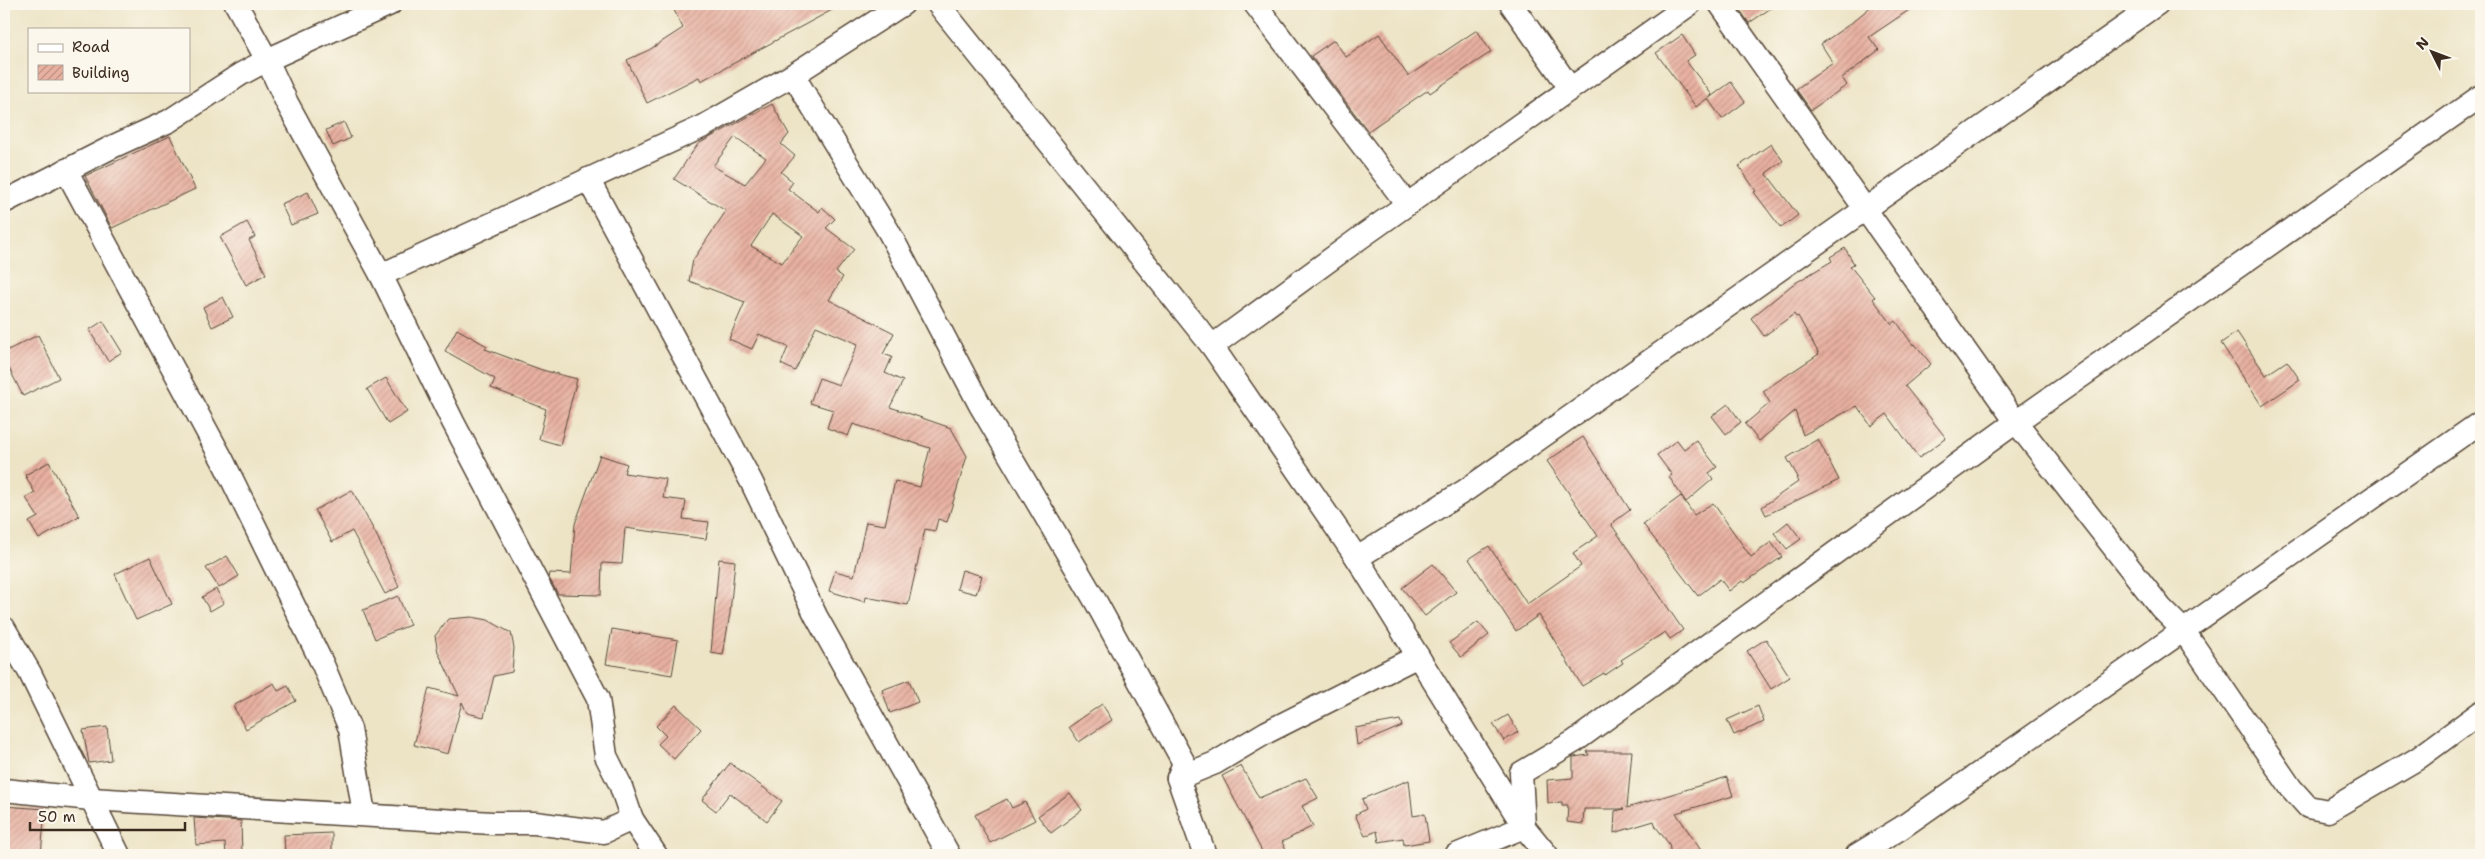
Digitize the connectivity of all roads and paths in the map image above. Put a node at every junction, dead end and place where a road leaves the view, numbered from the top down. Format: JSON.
{"nodes":[{"id":1,"x":236,"y":4,"type":"edge"},
{"id":2,"x":390,"y":4,"type":"edge"},
{"id":3,"x":903,"y":4,"type":"edge"},
{"id":4,"x":938,"y":4,"type":"edge"},
{"id":5,"x":1255,"y":4,"type":"edge"},
{"id":6,"x":1511,"y":4,"type":"edge"},
{"id":7,"x":1690,"y":4,"type":"edge"},
{"id":8,"x":1720,"y":4,"type":"edge"},
{"id":9,"x":2157,"y":4,"type":"edge"},
{"id":10,"x":267,"y":60,"type":"junction"},
{"id":11,"x":793,"y":75,"type":"junction"},
{"id":12,"x":1570,"y":88,"type":"junction"},
{"id":13,"x":2481,"y":96,"type":"edge"},
{"id":14,"x":66,"y":170,"type":"junction"},
{"id":15,"x":588,"y":179,"type":"junction"},
{"id":16,"x":4,"y":202,"type":"edge"},
{"id":17,"x":1407,"y":204,"type":"junction"},
{"id":18,"x":1867,"y":209,"type":"junction"},
{"id":19,"x":381,"y":275,"type":"junction"},
{"id":20,"x":1212,"y":346,"type":"junction"},
{"id":21,"x":2016,"y":422,"type":"junction"},
{"id":22,"x":2481,"y":422,"type":"edge"},
{"id":23,"x":1357,"y":558,"type":"junction"},
{"id":24,"x":4,"y":628,"type":"edge"},
{"id":25,"x":2183,"y":630,"type":"junction"},
{"id":26,"x":1418,"y":656,"type":"junction"},
{"id":27,"x":2481,"y":712,"type":"edge"},
{"id":28,"x":1178,"y":778,"type":"junction"},
{"id":29,"x":4,"y":790,"type":"edge"},
{"id":30,"x":91,"y":799,"type":"junction"},
{"id":31,"x":364,"y":814,"type":"junction"},
{"id":32,"x":632,"y":819,"type":"junction"},
{"id":33,"x":1524,"y":827,"type":"junction"},
{"id":34,"x":120,"y":855,"type":"edge"},
{"id":35,"x":656,"y":855,"type":"edge"},
{"id":36,"x":949,"y":855,"type":"edge"},
{"id":37,"x":1205,"y":855,"type":"edge"},
{"id":38,"x":1456,"y":855,"type":"edge"},
{"id":39,"x":1547,"y":855,"type":"edge"},
{"id":40,"x":1857,"y":855,"type":"edge"}],
"edges":[{"from":1,"to":10,"type":"street"},
{"from":2,"to":10,"type":"street"},
{"from":3,"to":11,"type":"street"},
{"from":4,"to":20,"type":"street"},
{"from":5,"to":17,"type":"street"},
{"from":6,"to":12,"type":"street"},
{"from":7,"to":12,"type":"street"},
{"from":8,"to":18,"type":"street"},
{"from":9,"to":18,"type":"street"},
{"from":10,"to":14,"type":"street"},
{"from":10,"to":19,"type":"street"},
{"from":11,"to":15,"type":"street"},
{"from":11,"to":28,"type":"street"},
{"from":12,"to":17,"type":"street"},
{"from":13,"to":21,"type":"street"},
{"from":14,"to":16,"type":"street"},
{"from":14,"to":31,"type":"street"},
{"from":15,"to":19,"type":"street"},
{"from":15,"to":36,"type":"street"},
{"from":17,"to":20,"type":"street"},
{"from":18,"to":21,"type":"street"},
{"from":18,"to":23,"type":"street"},
{"from":19,"to":32,"type":"street"},
{"from":20,"to":23,"type":"street"},
{"from":21,"to":25,"type":"street"},
{"from":21,"to":33,"type":"street"},
{"from":22,"to":25,"type":"street"},
{"from":23,"to":26,"type":"street"},
{"from":24,"to":30,"type":"street"},
{"from":25,"to":27,"type":"street"},
{"from":25,"to":40,"type":"street"},
{"from":26,"to":28,"type":"street"},
{"from":26,"to":33,"type":"street"},
{"from":28,"to":37,"type":"street"},
{"from":29,"to":30,"type":"street"},
{"from":30,"to":31,"type":"street"},
{"from":30,"to":34,"type":"street"},
{"from":31,"to":32,"type":"street"},
{"from":32,"to":35,"type":"street"},
{"from":33,"to":38,"type":"street"},
{"from":33,"to":39,"type":"street"}]}
